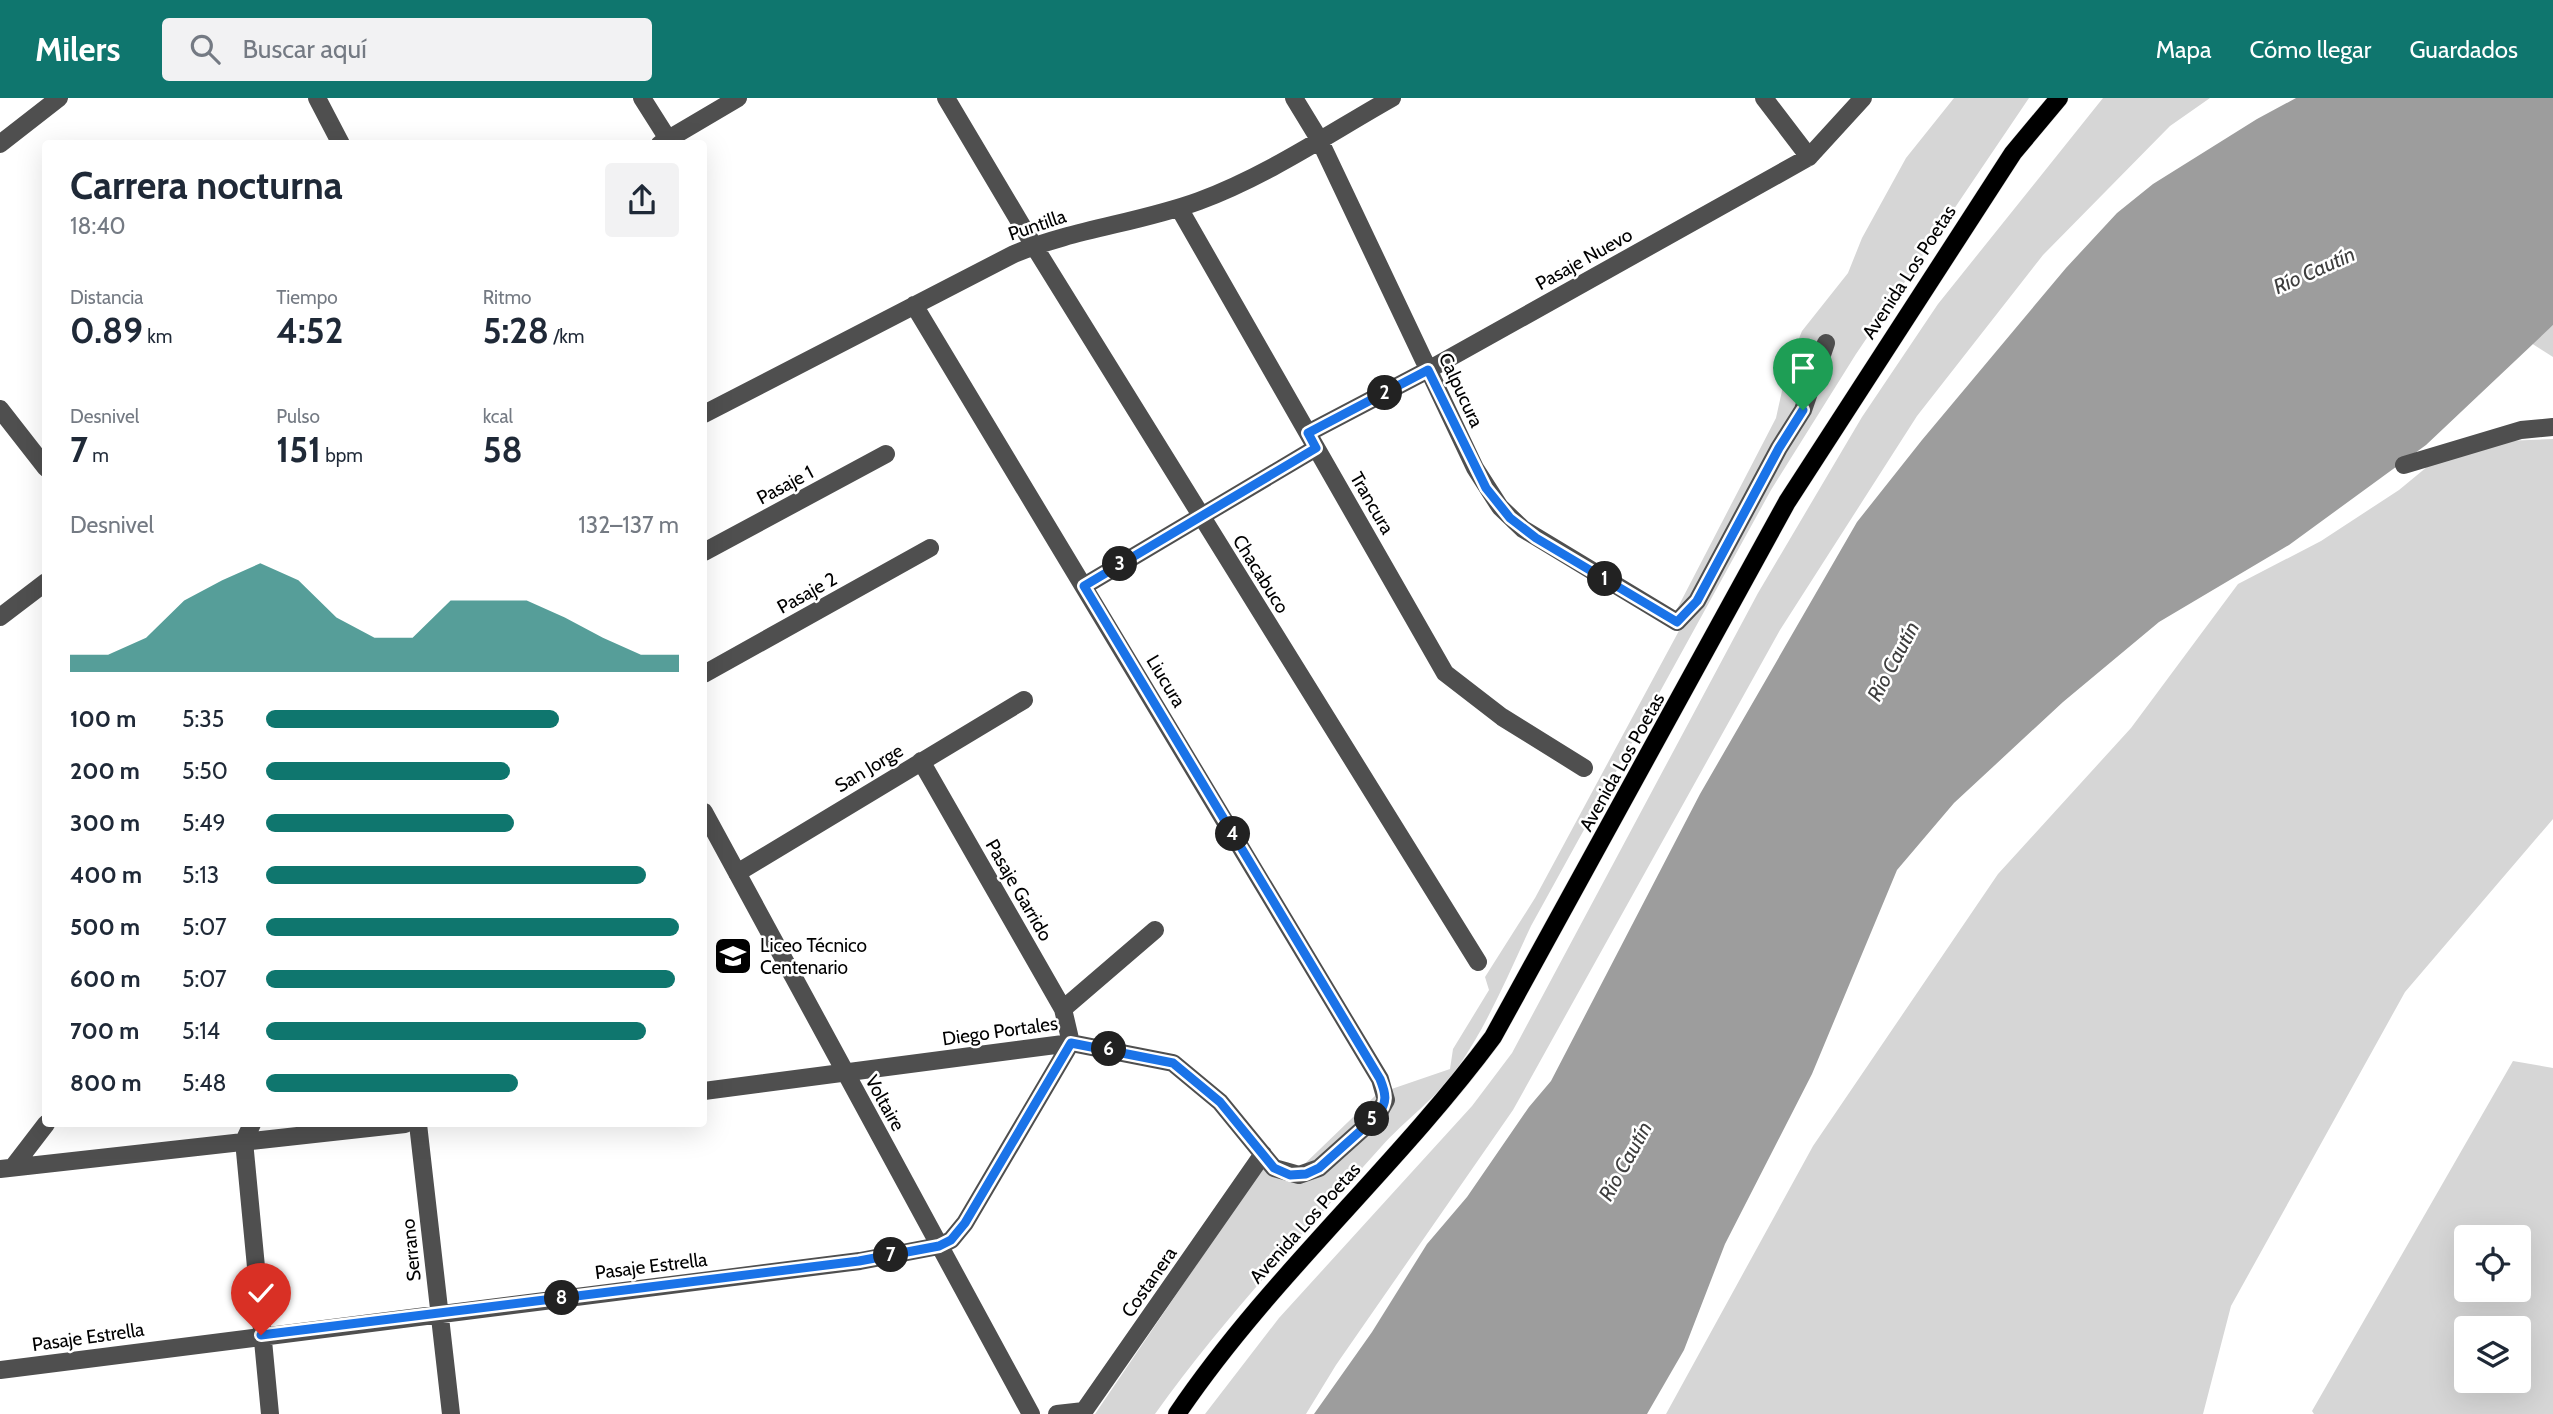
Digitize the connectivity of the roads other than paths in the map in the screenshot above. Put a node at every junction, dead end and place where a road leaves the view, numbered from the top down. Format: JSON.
{"nodes":[{"id":1,"x":59,"y":98,"type":"edge"},
{"id":2,"x":317,"y":98,"type":"edge"},
{"id":3,"x":642,"y":98,"type":"edge"},
{"id":4,"x":738,"y":98,"type":"edge"},
{"id":5,"x":946,"y":98,"type":"edge"},
{"id":6,"x":1294,"y":98,"type":"edge"},
{"id":7,"x":1392,"y":98,"type":"edge"},
{"id":8,"x":1764,"y":98,"type":"edge"},
{"id":9,"x":1863,"y":98,"type":"edge"},
{"id":10,"x":2059,"y":98,"type":"edge"},
{"id":11,"x":1319,"y":139,"type":"junction"},
{"id":12,"x":339,"y":140,"type":"edge"},
{"id":13,"x":663,"y":140,"type":"edge"},
{"id":14,"x":666,"y":140,"type":"edge"},
{"id":15,"x":0,"y":144,"type":"edge"},
{"id":16,"x":1809,"y":157,"type":"junction"},
{"id":17,"x":1178,"y":208,"type":"junction"},
{"id":18,"x":1034,"y":246,"type":"junction"},
{"id":19,"x":914,"y":305,"type":"junction"},
{"id":20,"x":1826,"y":343,"type":"dead end"},
{"id":21,"x":1428,"y":370,"type":"junction"},
{"id":22,"x":0,"y":409,"type":"edge"},
{"id":23,"x":707,"y":412,"type":"edge"},
{"id":24,"x":2553,"y":428,"type":"edge"},
{"id":25,"x":1312,"y":440,"type":"junction"},
{"id":26,"x":886,"y":454,"type":"dead end"},
{"id":27,"x":42,"y":463,"type":"edge"},
{"id":28,"x":2404,"y":465,"type":"dead end"},
{"id":29,"x":1201,"y":517,"type":"junction"},
{"id":30,"x":930,"y":548,"type":"dead end"},
{"id":31,"x":707,"y":550,"type":"edge"},
{"id":32,"x":42,"y":585,"type":"edge"},
{"id":33,"x":1084,"y":586,"type":"junction"},
{"id":34,"x":0,"y":617,"type":"edge"},
{"id":35,"x":707,"y":672,"type":"edge"},
{"id":36,"x":1024,"y":700,"type":"dead end"},
{"id":37,"x":920,"y":761,"type":"junction"},
{"id":38,"x":1584,"y":768,"type":"dead end"},
{"id":39,"x":707,"y":818,"type":"edge"},
{"id":40,"x":737,"y":873,"type":"junction"},
{"id":41,"x":1155,"y":930,"type":"dead end"},
{"id":42,"x":1478,"y":962,"type":"dead end"},
{"id":43,"x":1063,"y":1009,"type":"junction"},
{"id":44,"x":1071,"y":1043,"type":"junction"},
{"id":45,"x":845,"y":1074,"type":"junction"},
{"id":46,"x":1380,"y":1079,"type":"joint"},
{"id":47,"x":707,"y":1091,"type":"edge"},
{"id":48,"x":43,"y":1127,"type":"edge"},
{"id":49,"x":251,"y":1127,"type":"edge"},
{"id":50,"x":377,"y":1127,"type":"edge"},
{"id":51,"x":418,"y":1127,"type":"edge"},
{"id":52,"x":244,"y":1141,"type":"junction"},
{"id":53,"x":1263,"y":1154,"type":"junction"},
{"id":54,"x":6,"y":1168,"type":"edge"},
{"id":55,"x":939,"y":1246,"type":"junction"},
{"id":56,"x":439,"y":1313,"type":"junction"},
{"id":57,"x":261,"y":1335,"type":"junction"},
{"id":58,"x":0,"y":1370,"type":"edge"},
{"id":59,"x":270,"y":1414,"type":"edge"},
{"id":60,"x":451,"y":1414,"type":"edge"},
{"id":61,"x":1031,"y":1414,"type":"edge"},
{"id":62,"x":1057,"y":1414,"type":"edge"},
{"id":63,"x":1177,"y":1414,"type":"edge"}],
"edges":[{"from":1,"to":15,"type":"street"},
{"from":2,"to":12,"type":"street"},
{"from":3,"to":13,"type":"street"},
{"from":4,"to":14,"type":"street"},
{"from":5,"to":18,"type":"street","name":"Chacabuco"},
{"from":6,"to":11,"type":"street","name":"Calpucura"},
{"from":7,"to":11,"type":"street","name":"Puntilla"},
{"from":8,"to":16,"type":"street"},
{"from":9,"to":16,"type":"street","name":"Pasaje Nuevo"},
{"from":10,"to":63,"type":"main road","name":"Avenida Los Poetas"},
{"from":11,"to":17,"type":"street","name":"Puntilla"},
{"from":11,"to":21,"type":"street","name":"Calpucura"},
{"from":16,"to":21,"type":"street","name":"Pasaje Nuevo"},
{"from":17,"to":18,"type":"street","name":"Puntilla"},
{"from":17,"to":25,"type":"street","name":"Trancura"},
{"from":18,"to":19,"type":"street","name":"Puntilla"},
{"from":18,"to":29,"type":"street","name":"Chacabuco"},
{"from":19,"to":23,"type":"street","name":"Puntilla"},
{"from":19,"to":33,"type":"street","name":"Liucura"},
{"from":20,"to":21,"type":"street","name":"Calpucura"},
{"from":21,"to":25,"type":"street","name":"Pasaje Nuevo"},
{"from":22,"to":27,"type":"street"},
{"from":24,"to":28,"type":"street"},
{"from":25,"to":29,"type":"street","name":"Pasaje Nuevo"},
{"from":25,"to":38,"type":"street","name":"Trancura"},
{"from":26,"to":31,"type":"street","name":"Pasaje 1"},
{"from":29,"to":33,"type":"street","name":"Pasaje Nuevo"},
{"from":29,"to":42,"type":"street","name":"Chacabuco"},
{"from":30,"to":35,"type":"street","name":"Pasaje 2"},
{"from":32,"to":34,"type":"street"},
{"from":33,"to":46,"type":"street","name":"Liucura"},
{"from":36,"to":37,"type":"street","name":"San Jorge"},
{"from":37,"to":40,"type":"street","name":"San Jorge"},
{"from":37,"to":43,"type":"street","name":"Pasaje Garrido"},
{"from":39,"to":40,"type":"street","name":"Voltaire"},
{"from":40,"to":45,"type":"street","name":"Voltaire"},
{"from":41,"to":43,"type":"street","name":"Diego Portales"},
{"from":43,"to":44,"type":"street","name":"Pasaje Garrido"},
{"from":44,"to":45,"type":"street","name":"Diego Portales"},
{"from":44,"to":53,"type":"street","name":"Diego Portales"},
{"from":44,"to":55,"type":"street"},
{"from":45,"to":47,"type":"street","name":"Diego Portales"},
{"from":45,"to":55,"type":"street","name":"Voltaire"},
{"from":46,"to":53,"type":"street","name":"Diego Portales"},
{"from":48,"to":54,"type":"street"},
{"from":49,"to":52,"type":"street"},
{"from":50,"to":52,"type":"street"},
{"from":51,"to":56,"type":"street","name":"Serrano"},
{"from":52,"to":54,"type":"street"},
{"from":52,"to":57,"type":"street"},
{"from":53,"to":62,"type":"street","name":"Costanera"},
{"from":55,"to":56,"type":"street","name":"Pasaje Estrella"},
{"from":55,"to":61,"type":"street","name":"Voltaire"},
{"from":56,"to":57,"type":"street","name":"Pasaje Estrella"},
{"from":56,"to":60,"type":"street","name":"Serrano"},
{"from":57,"to":58,"type":"street","name":"Pasaje Estrella"},
{"from":57,"to":59,"type":"street"}]}
